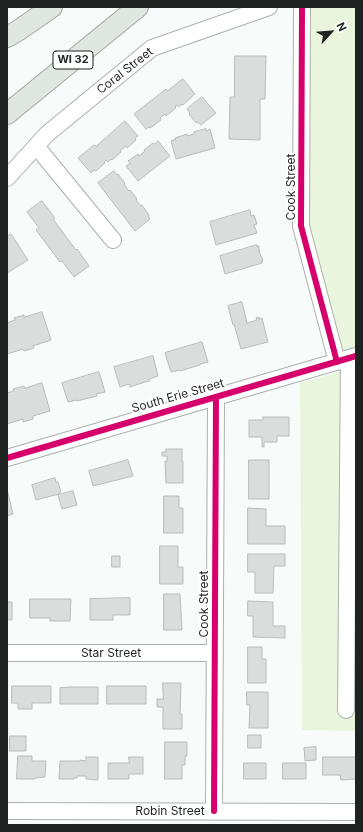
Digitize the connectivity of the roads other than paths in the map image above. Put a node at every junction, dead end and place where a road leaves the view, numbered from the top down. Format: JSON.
{"nodes":[{"id":1,"x":52,"y":7,"type":"edge"},
{"id":2,"x":138,"y":7,"type":"edge"},
{"id":3,"x":269,"y":7,"type":"edge"},
{"id":4,"x":302,"y":7,"type":"edge"},
{"id":5,"x":7,"y":37,"type":"edge"},
{"id":6,"x":7,"y":114,"type":"edge"},
{"id":7,"x":36,"y":146,"type":"junction"},
{"id":8,"x":7,"y":178,"type":"edge"},
{"id":9,"x":113,"y":240,"type":"dead end"},
{"id":10,"x":348,"y":359,"type":"edge"},
{"id":11,"x":216,"y":397,"type":"junction"},
{"id":12,"x":7,"y":458,"type":"edge"},
{"id":13,"x":352,"y":539,"type":"edge"},
{"id":14,"x":7,"y":653,"type":"edge"},
{"id":15,"x":215,"y":653,"type":"junction"},
{"id":16,"x":351,"y":662,"type":"edge"},
{"id":17,"x":346,"y":710,"type":"dead end"},
{"id":18,"x":7,"y":811,"type":"edge"},
{"id":19,"x":214,"y":811,"type":"junction"},
{"id":20,"x":356,"y":812,"type":"edge"},
{"id":21,"x":300,"y":818,"type":"edge"}],
"edges":[{"from":1,"to":5,"type":"main road"},
{"from":2,"to":6,"type":"main road","number":"WI 32"},
{"from":3,"to":7,"type":"street","name":"Coral Street"},
{"from":4,"to":10,"type":"street","name":"Cook Street"},
{"from":7,"to":8,"type":"street","name":"Coral Street"},
{"from":7,"to":9,"type":"street"},
{"from":10,"to":11,"type":"street","name":"South Erie Street"},
{"from":10,"to":13,"type":"street","name":"Cook Street"},
{"from":11,"to":12,"type":"street","name":"South Erie Street"},
{"from":11,"to":15,"type":"street","name":"Cook Street"},
{"from":13,"to":16,"type":"street","name":"Cook Street"},
{"from":14,"to":15,"type":"street","name":"Star Street"},
{"from":15,"to":19,"type":"street","name":"Cook Street"},
{"from":16,"to":17,"type":"street","name":"Cook Street"},
{"from":18,"to":19,"type":"street","name":"Robin Street"},
{"from":19,"to":21,"type":"street","name":"Robin Street"},
{"from":20,"to":21,"type":"street","name":"Robin Street"}]}
